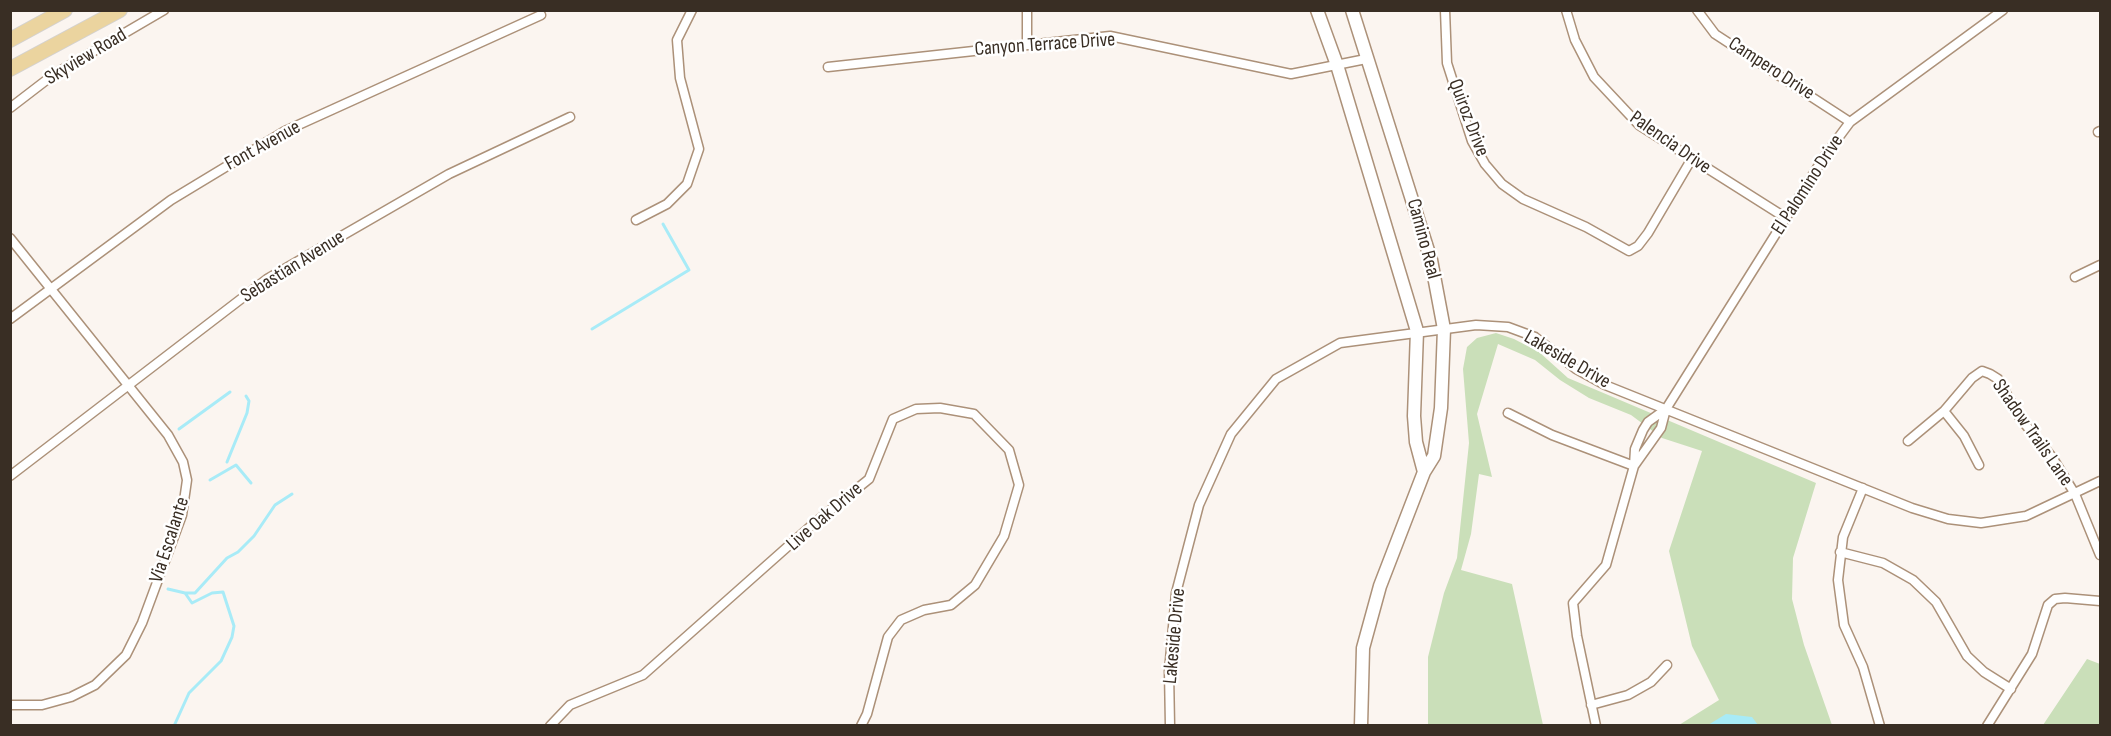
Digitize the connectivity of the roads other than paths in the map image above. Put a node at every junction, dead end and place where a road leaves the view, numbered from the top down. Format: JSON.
{"nodes":[{"id":1,"x":65,"y":10,"type":"edge"},
{"id":2,"x":120,"y":10,"type":"edge"},
{"id":3,"x":164,"y":10,"type":"edge"},
{"id":4,"x":692,"y":10,"type":"edge"},
{"id":5,"x":1027,"y":10,"type":"edge"},
{"id":6,"x":1317,"y":10,"type":"edge"},
{"id":7,"x":1352,"y":10,"type":"edge"},
{"id":8,"x":1445,"y":10,"type":"edge"},
{"id":9,"x":1566,"y":10,"type":"edge"},
{"id":10,"x":1697,"y":10,"type":"edge"},
{"id":11,"x":2003,"y":10,"type":"edge"},
{"id":12,"x":541,"y":15,"type":"dead end"},
{"id":13,"x":10,"y":39,"type":"edge"},
{"id":14,"x":1027,"y":43,"type":"junction"},
{"id":15,"x":1366,"y":59,"type":"junction"},
{"id":16,"x":1337,"y":65,"type":"junction"},
{"id":17,"x":828,"y":67,"type":"dead end"},
{"id":18,"x":10,"y":69,"type":"edge"},
{"id":19,"x":10,"y":108,"type":"edge"},
{"id":20,"x":570,"y":117,"type":"dead end"},
{"id":21,"x":1851,"y":122,"type":"junction"},
{"id":22,"x":1691,"y":159,"type":"junction"},
{"id":23,"x":1786,"y":218,"type":"junction"},
{"id":24,"x":636,"y":220,"type":"dead end"},
{"id":25,"x":10,"y":238,"type":"edge"},
{"id":26,"x":2100,"y":265,"type":"edge"},
{"id":27,"x":2075,"y":277,"type":"dead end"},
{"id":28,"x":50,"y":288,"type":"junction"},
{"id":29,"x":10,"y":319,"type":"edge"},
{"id":30,"x":1444,"y":329,"type":"junction"},
{"id":31,"x":1417,"y":331,"type":"junction"},
{"id":32,"x":128,"y":386,"type":"junction"},
{"id":33,"x":1665,"y":409,"type":"junction"},
{"id":34,"x":1944,"y":411,"type":"junction"},
{"id":35,"x":1508,"y":413,"type":"dead end"},
{"id":36,"x":1639,"y":440,"type":"junction"},
{"id":37,"x":1908,"y":441,"type":"dead end"},
{"id":38,"x":1650,"y":445,"type":"junction"},
{"id":39,"x":1979,"y":465,"type":"dead end"},
{"id":40,"x":1634,"y":466,"type":"junction"},
{"id":41,"x":1424,"y":472,"type":"junction"},
{"id":42,"x":10,"y":476,"type":"edge"},
{"id":43,"x":2100,"y":481,"type":"edge"},
{"id":44,"x":1863,"y":488,"type":"junction"},
{"id":45,"x":2075,"y":494,"type":"junction"},
{"id":46,"x":1840,"y":552,"type":"junction"},
{"id":47,"x":2100,"y":555,"type":"edge"},
{"id":48,"x":2100,"y":601,"type":"edge"},
{"id":49,"x":1667,"y":665,"type":"dead end"},
{"id":50,"x":2011,"y":689,"type":"junction"},
{"id":51,"x":10,"y":705,"type":"edge"},
{"id":52,"x":1591,"y":705,"type":"junction"},
{"id":53,"x":550,"y":726,"type":"edge"},
{"id":54,"x":861,"y":726,"type":"edge"},
{"id":55,"x":1170,"y":726,"type":"edge"},
{"id":56,"x":1361,"y":726,"type":"edge"},
{"id":57,"x":1596,"y":726,"type":"edge"},
{"id":58,"x":1880,"y":726,"type":"edge"},
{"id":59,"x":1987,"y":726,"type":"edge"}],
"edges":[{"from":1,"to":13,"type":"main road"},
{"from":2,"to":18,"type":"main road"},
{"from":3,"to":19,"type":"street","name":"Skyview Road"},
{"from":4,"to":24,"type":"street"},
{"from":5,"to":14,"type":"street"},
{"from":6,"to":16,"type":"main road","name":"Camino Real"},
{"from":7,"to":15,"type":"main road","name":"Camino Real"},
{"from":8,"to":22,"type":"street","name":"Quiroz Drive"},
{"from":9,"to":22,"type":"street","name":"Palencia Drive"},
{"from":10,"to":21,"type":"street","name":"Campero Drive"},
{"from":11,"to":21,"type":"street","name":"El Palomino Drive"},
{"from":12,"to":28,"type":"street","name":"Font Avenue"},
{"from":14,"to":16,"type":"street","name":"Canyon Terrace Drive"},
{"from":14,"to":17,"type":"street","name":"Canyon Terrace Drive"},
{"from":15,"to":16,"type":"street","name":"Canyon Terrace Drive"},
{"from":15,"to":30,"type":"main road","name":"Camino Real"},
{"from":16,"to":31,"type":"main road","name":"Camino Real"},
{"from":20,"to":32,"type":"street","name":"Sebastian Avenue"},
{"from":21,"to":23,"type":"street","name":"El Palomino Drive"},
{"from":22,"to":23,"type":"street","name":"Palencia Drive"},
{"from":23,"to":33,"type":"street","name":"El Palomino Drive"},
{"from":25,"to":28,"type":"street","name":"Via Escalante"},
{"from":26,"to":27,"type":"street"},
{"from":28,"to":29,"type":"street","name":"Font Avenue"},
{"from":28,"to":32,"type":"street","name":"Via Escalante"},
{"from":30,"to":31,"type":"street","name":"Lakeside Drive"},
{"from":30,"to":33,"type":"street","name":"Lakeside Drive"},
{"from":30,"to":41,"type":"main road","name":"Camino Real"},
{"from":31,"to":41,"type":"main road","name":"Camino Real"},
{"from":31,"to":55,"type":"street","name":"Lakeside Drive"},
{"from":32,"to":42,"type":"street","name":"Sebastian Avenue"},
{"from":32,"to":51,"type":"street","name":"Via Escalante"},
{"from":33,"to":36,"type":"street","name":"El Palomino Drive"},
{"from":33,"to":38,"type":"street","name":"El Palomino Drive"},
{"from":33,"to":44,"type":"street","name":"Lakeside Drive"},
{"from":34,"to":37,"type":"street","name":"Shadow Trails Lane"},
{"from":34,"to":39,"type":"street"},
{"from":34,"to":45,"type":"street","name":"Shadow Trails Lane"},
{"from":35,"to":40,"type":"street"},
{"from":36,"to":38,"type":"street"},
{"from":36,"to":40,"type":"street","name":"El Palomino Drive"},
{"from":38,"to":40,"type":"street","name":"El Palomino Drive"},
{"from":40,"to":52,"type":"street","name":"El Palomino Drive"},
{"from":41,"to":56,"type":"main road","name":"Camino Real"},
{"from":43,"to":45,"type":"street","name":"Lakeside Drive"},
{"from":44,"to":45,"type":"street","name":"Lakeside Drive"},
{"from":44,"to":46,"type":"street"},
{"from":45,"to":47,"type":"street"},
{"from":46,"to":50,"type":"street"},
{"from":46,"to":58,"type":"street"},
{"from":48,"to":50,"type":"street"},
{"from":49,"to":52,"type":"street"},
{"from":50,"to":59,"type":"street"},
{"from":52,"to":57,"type":"street","name":"El Palomino Drive"},
{"from":53,"to":54,"type":"street","name":"Live Oak Drive"}]}
